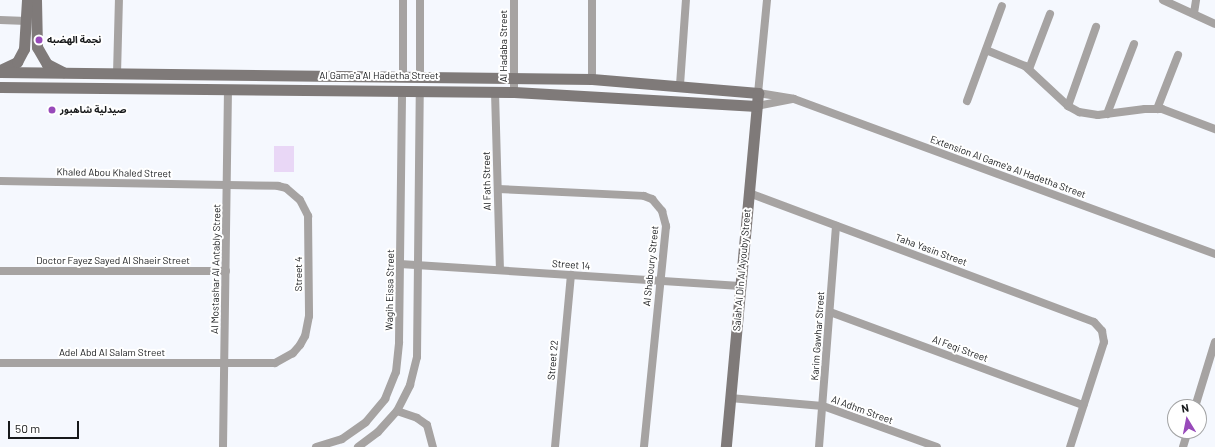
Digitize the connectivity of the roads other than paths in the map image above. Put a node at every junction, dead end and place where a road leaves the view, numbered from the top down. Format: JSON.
{"nodes":[{"id":1,"x":27,"y":0,"type":"edge"},
{"id":2,"x":36,"y":0,"type":"edge"},
{"id":3,"x":119,"y":0,"type":"edge"},
{"id":4,"x":403,"y":0,"type":"edge"},
{"id":5,"x":420,"y":0,"type":"edge"},
{"id":6,"x":514,"y":0,"type":"edge"},
{"id":7,"x":592,"y":0,"type":"edge"},
{"id":8,"x":686,"y":0,"type":"edge"},
{"id":9,"x":767,"y":0,"type":"edge"},
{"id":10,"x":1163,"y":0,"type":"edge"},
{"id":11,"x":1196,"y":0,"type":"edge"},
{"id":12,"x":1002,"y":6,"type":"dead end"},
{"id":13,"x":1194,"y":13,"type":"junction"},
{"id":14,"x":1050,"y":14,"type":"dead end"},
{"id":15,"x":0,"y":20,"type":"edge"},
{"id":16,"x":26,"y":21,"type":"junction"},
{"id":17,"x":1215,"y":24,"type":"edge"},
{"id":18,"x":1096,"y":27,"type":"dead end"},
{"id":19,"x":1134,"y":44,"type":"dead end"},
{"id":20,"x":986,"y":50,"type":"junction"},
{"id":21,"x":1178,"y":55,"type":"dead end"},
{"id":22,"x":1029,"y":69,"type":"junction"},
{"id":23,"x":0,"y":71,"type":"edge"},
{"id":24,"x":65,"y":73,"type":"junction"},
{"id":25,"x":117,"y":74,"type":"junction"},
{"id":26,"x":180,"y":75,"type":"junction"},
{"id":27,"x":403,"y":76,"type":"junction"},
{"id":28,"x":420,"y":76,"type":"junction"},
{"id":29,"x":514,"y":77,"type":"junction"},
{"id":30,"x":592,"y":79,"type":"junction"},
{"id":31,"x":680,"y":85,"type":"junction"},
{"id":32,"x":0,"y":87,"type":"edge"},
{"id":33,"x":179,"y":90,"type":"junction"},
{"id":34,"x":228,"y":90,"type":"junction"},
{"id":35,"x":402,"y":92,"type":"junction"},
{"id":36,"x":420,"y":92,"type":"junction"},
{"id":37,"x":495,"y":92,"type":"junction"},
{"id":38,"x":514,"y":92,"type":"junction"},
{"id":39,"x":758,"y":93,"type":"junction"},
{"id":40,"x":794,"y":99,"type":"junction"},
{"id":41,"x":967,"y":101,"type":"dead end"},
{"id":42,"x":757,"y":106,"type":"junction"},
{"id":43,"x":1068,"y":106,"type":"junction"},
{"id":44,"x":1157,"y":109,"type":"junction"},
{"id":45,"x":1107,"y":114,"type":"junction"},
{"id":46,"x":1215,"y":128,"type":"edge"},
{"id":47,"x":0,"y":181,"type":"edge"},
{"id":48,"x":227,"y":184,"type":"junction"},
{"id":49,"x":498,"y":189,"type":"junction"},
{"id":50,"x":749,"y":193,"type":"junction"},
{"id":51,"x":836,"y":226,"type":"junction"},
{"id":52,"x":1215,"y":254,"type":"edge"},
{"id":53,"x":400,"y":264,"type":"junction"},
{"id":54,"x":418,"y":265,"type":"junction"},
{"id":55,"x":500,"y":270,"type":"junction"},
{"id":56,"x":0,"y":271,"type":"edge"},
{"id":57,"x":226,"y":271,"type":"junction"},
{"id":58,"x":571,"y":274,"type":"junction"},
{"id":59,"x":660,"y":280,"type":"junction"},
{"id":60,"x":740,"y":286,"type":"junction"},
{"id":61,"x":830,"y":312,"type":"junction"},
{"id":62,"x":1215,"y":342,"type":"edge"},
{"id":63,"x":0,"y":363,"type":"edge"},
{"id":64,"x":224,"y":363,"type":"junction"},
{"id":65,"x":730,"y":398,"type":"junction"},
{"id":66,"x":1197,"y":399,"type":"edge"},
{"id":67,"x":1083,"y":405,"type":"junction"},
{"id":68,"x":823,"y":406,"type":"junction"},
{"id":69,"x":397,"y":411,"type":"junction"},
{"id":70,"x":223,"y":447,"type":"edge"},
{"id":71,"x":316,"y":447,"type":"edge"},
{"id":72,"x":358,"y":447,"type":"edge"},
{"id":73,"x":433,"y":447,"type":"edge"},
{"id":74,"x":555,"y":447,"type":"edge"},
{"id":75,"x":644,"y":447,"type":"edge"},
{"id":76,"x":726,"y":447,"type":"edge"},
{"id":77,"x":819,"y":447,"type":"edge"},
{"id":78,"x":937,"y":447,"type":"edge"},
{"id":79,"x":1070,"y":447,"type":"edge"}],
"edges":[{"from":1,"to":16,"type":"street"},
{"from":2,"to":24,"type":"street"},
{"from":3,"to":25,"type":"street"},
{"from":4,"to":27,"type":"street"},
{"from":5,"to":28,"type":"street"},
{"from":6,"to":29,"type":"street","name":"Al Hadaba Street"},
{"from":7,"to":30,"type":"street"},
{"from":8,"to":31,"type":"street"},
{"from":9,"to":39,"type":"street"},
{"from":10,"to":13,"type":"street"},
{"from":11,"to":13,"type":"street"},
{"from":12,"to":20,"type":"street"},
{"from":13,"to":17,"type":"street"},
{"from":14,"to":22,"type":"street"},
{"from":15,"to":16,"type":"street"},
{"from":16,"to":23,"type":"street"},
{"from":18,"to":43,"type":"street"},
{"from":19,"to":45,"type":"street"},
{"from":20,"to":22,"type":"street"},
{"from":20,"to":41,"type":"street"},
{"from":21,"to":44,"type":"street"},
{"from":22,"to":43,"type":"street"},
{"from":23,"to":24,"type":"street","name":"Al Game'a Al Hadetha Street"},
{"from":24,"to":25,"type":"street","name":"Al Game'a Al Hadetha Street"},
{"from":25,"to":26,"type":"street","name":"Al Game'a Al Hadetha Street"},
{"from":26,"to":27,"type":"street","name":"Al Game'a Al Hadetha Street"},
{"from":26,"to":33,"type":"street"},
{"from":27,"to":28,"type":"street","name":"Al Game'a Al Hadetha Street"},
{"from":28,"to":29,"type":"street","name":"Al Game'a Al Hadetha Street"},
{"from":29,"to":30,"type":"street","name":"Al Game'a Al Hadetha Street"},
{"from":29,"to":38,"type":"street","name":"Al Hadaba Street"},
{"from":30,"to":31,"type":"street","name":"Al Game'a Al Hadetha Street"},
{"from":31,"to":39,"type":"street","name":"Al Game'a Al Hadetha Street"},
{"from":32,"to":33,"type":"street","name":"Al Game'a Al Hadetha Street"},
{"from":33,"to":34,"type":"street","name":"Al Game'a Al Hadetha Street"},
{"from":34,"to":35,"type":"street","name":"Al Game'a Al Hadetha Street"},
{"from":34,"to":48,"type":"street","name":"Al Mostashar Al Antably Street"},
{"from":35,"to":36,"type":"street","name":"Al Game'a Al Hadetha Street"},
{"from":35,"to":53,"type":"street","name":"Wagih Eissa Street"},
{"from":36,"to":37,"type":"street","name":"Al Game'a Al Hadetha Street"},
{"from":36,"to":54,"type":"street"},
{"from":37,"to":38,"type":"street","name":"Al Game'a Al Hadetha Street"},
{"from":37,"to":49,"type":"street","name":"Al Fath Street"},
{"from":38,"to":42,"type":"street","name":"Al Game'a Al Hadetha Street"},
{"from":39,"to":40,"type":"street","name":"Extension Al Game'a Al Hadetha Street"},
{"from":39,"to":42,"type":"street","name":"Salah Al Din Al Ayouby Street"},
{"from":40,"to":42,"type":"street"},
{"from":40,"to":52,"type":"street","name":"Extension Al Game'a Al Hadetha Street"},
{"from":42,"to":50,"type":"street","name":"Salah Al Din Al Ayouby Street"},
{"from":43,"to":45,"type":"street"},
{"from":44,"to":45,"type":"street"},
{"from":44,"to":46,"type":"street"},
{"from":47,"to":48,"type":"street","name":"Khaled Abou Khaled Street"},
{"from":48,"to":57,"type":"street","name":"Al Mostashar Al Antably Street"},
{"from":48,"to":64,"type":"street","name":"Street 4"},
{"from":49,"to":55,"type":"street","name":"Al Fath Street"},
{"from":49,"to":59,"type":"street","name":"Al Shaboury Street"},
{"from":50,"to":51,"type":"street","name":"Taha Yasin Street"},
{"from":50,"to":60,"type":"street","name":"Salah Al Din Al Ayouby Street"},
{"from":51,"to":61,"type":"street","name":"Karim Gawhar Street"},
{"from":51,"to":67,"type":"street","name":"Taha Yasin Street"},
{"from":53,"to":54,"type":"street","name":"Street 14"},
{"from":53,"to":71,"type":"street","name":"Wagih Eissa Street"},
{"from":54,"to":55,"type":"street","name":"Street 14"},
{"from":54,"to":69,"type":"street"},
{"from":55,"to":58,"type":"street","name":"Street 14"},
{"from":56,"to":57,"type":"street","name":"Doctor Fayez Sayed Al Shaeir Street"},
{"from":57,"to":64,"type":"street","name":"Al Mostashar Al Antably Street"},
{"from":58,"to":59,"type":"street","name":"Street 14"},
{"from":58,"to":74,"type":"street","name":"Street 22"},
{"from":59,"to":60,"type":"street","name":"Street 14"},
{"from":59,"to":75,"type":"street","name":"Al Shaboury Street"},
{"from":60,"to":65,"type":"street","name":"Salah Al Din Al Ayouby Street"},
{"from":61,"to":67,"type":"street","name":"Al Feqi Street"},
{"from":61,"to":68,"type":"street","name":"Karim Gawhar Street"},
{"from":62,"to":66,"type":"street"},
{"from":63,"to":64,"type":"street","name":"Adel Abd Al Salam Street"},
{"from":64,"to":70,"type":"street","name":"Al Mostashar Al Antably Street"},
{"from":65,"to":68,"type":"street","name":"Al Adhm Street"},
{"from":65,"to":76,"type":"street","name":"Salah Al Din Al Ayouby Street"},
{"from":67,"to":79,"type":"street"},
{"from":68,"to":77,"type":"street","name":"Karim Gawhar Street"},
{"from":68,"to":78,"type":"street","name":"Al Adhm Street"},
{"from":69,"to":72,"type":"street"},
{"from":69,"to":73,"type":"street"}]}
